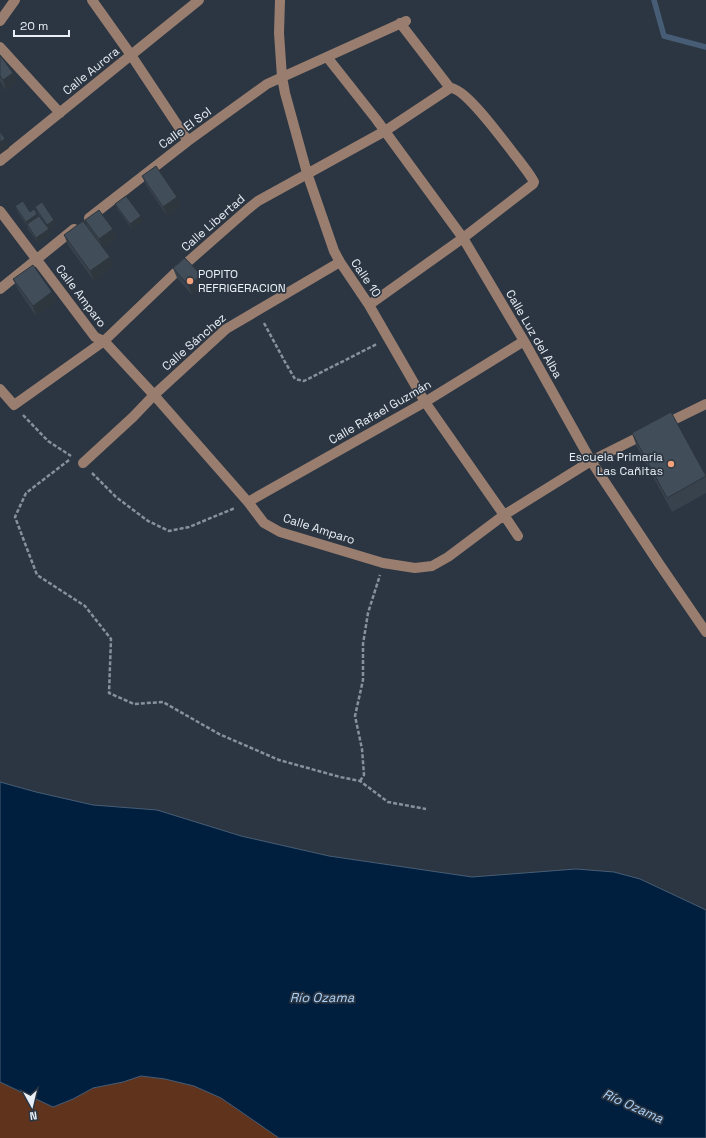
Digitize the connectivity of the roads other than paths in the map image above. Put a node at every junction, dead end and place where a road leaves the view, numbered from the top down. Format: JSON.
{"nodes":[{"id":1,"x":16,"y":0,"type":"edge"},
{"id":2,"x":92,"y":0,"type":"edge"},
{"id":3,"x":199,"y":0,"type":"edge"},
{"id":4,"x":280,"y":0,"type":"edge"},
{"id":5,"x":0,"y":21,"type":"edge"},
{"id":6,"x":0,"y":46,"type":"edge"},
{"id":7,"x":131,"y":55,"type":"junction"},
{"id":8,"x":327,"y":56,"type":"junction"},
{"id":9,"x":282,"y":77,"type":"junction"},
{"id":10,"x":450,"y":88,"type":"junction"},
{"id":11,"x":60,"y":113,"type":"junction"},
{"id":12,"x":385,"y":131,"type":"junction"},
{"id":13,"x":188,"y":141,"type":"junction"},
{"id":14,"x":0,"y":161,"type":"edge"},
{"id":15,"x":307,"y":173,"type":"junction"},
{"id":16,"x":0,"y":211,"type":"edge"},
{"id":17,"x":463,"y":238,"type":"junction"},
{"id":18,"x":36,"y":259,"type":"junction"},
{"id":19,"x":340,"y":262,"type":"junction"},
{"id":20,"x":0,"y":289,"type":"edge"},
{"id":21,"x":369,"y":305,"type":"junction"},
{"id":22,"x":104,"y":341,"type":"junction"},
{"id":23,"x":524,"y":341,"type":"junction"},
{"id":24,"x":0,"y":389,"type":"edge"},
{"id":25,"x":154,"y":395,"type":"junction"},
{"id":26,"x":424,"y":402,"type":"junction"},
{"id":27,"x":706,"y":404,"type":"edge"},
{"id":28,"x":591,"y":461,"type":"junction"},
{"id":29,"x":83,"y":463,"type":"road end"},
{"id":30,"x":248,"y":502,"type":"junction"},
{"id":31,"x":504,"y":515,"type":"junction"},
{"id":32,"x":518,"y":536,"type":"dead end"},
{"id":33,"x":706,"y":632,"type":"edge"}],
"edges":[{"from":1,"to":5,"type":"street"},
{"from":2,"to":7,"type":"street"},
{"from":3,"to":7,"type":"street","name":"Calle Aurora"},
{"from":4,"to":9,"type":"street","name":"Calle 10"},
{"from":6,"to":11,"type":"street"},
{"from":7,"to":11,"type":"street","name":"Calle Aurora"},
{"from":7,"to":13,"type":"street"},
{"from":8,"to":9,"type":"street","name":"Calle El Sol"},
{"from":8,"to":10,"type":"street","name":"Calle El Sol"},
{"from":8,"to":12,"type":"street","name":"Calle Luz del Alba"},
{"from":9,"to":13,"type":"street","name":"Calle El Sol"},
{"from":9,"to":15,"type":"street","name":"Calle 10"},
{"from":10,"to":12,"type":"street","name":"Calle Libertad"},
{"from":10,"to":17,"type":"street"},
{"from":11,"to":14,"type":"street","name":"Calle Aurora"},
{"from":12,"to":15,"type":"street","name":"Calle Libertad"},
{"from":12,"to":17,"type":"street","name":"Calle Luz del Alba"},
{"from":13,"to":18,"type":"street","name":"Calle El Sol"},
{"from":15,"to":19,"type":"street","name":"Calle 10"},
{"from":15,"to":22,"type":"street","name":"Calle Libertad"},
{"from":16,"to":18,"type":"street","name":"Calle Amparo"},
{"from":17,"to":21,"type":"street"},
{"from":17,"to":23,"type":"street","name":"Calle Luz del Alba"},
{"from":18,"to":20,"type":"street","name":"Calle El Sol"},
{"from":18,"to":22,"type":"street","name":"Calle Amparo"},
{"from":19,"to":21,"type":"street","name":"Calle 10"},
{"from":19,"to":25,"type":"street","name":"Calle Sánchez"},
{"from":21,"to":26,"type":"street","name":"Calle 10"},
{"from":22,"to":24,"type":"street","name":"Calle Libertad"},
{"from":22,"to":25,"type":"street","name":"Calle Amparo"},
{"from":23,"to":26,"type":"street","name":"Calle Rafael Guzmán"},
{"from":23,"to":28,"type":"street","name":"Calle Luz del Alba"},
{"from":25,"to":29,"type":"street","name":"Calle Sánchez"},
{"from":25,"to":30,"type":"street","name":"Calle Amparo"},
{"from":26,"to":30,"type":"street","name":"Calle Rafael Guzmán"},
{"from":26,"to":31,"type":"street","name":"Calle 10"},
{"from":27,"to":28,"type":"street","name":"Calle Amparo"},
{"from":28,"to":31,"type":"street","name":"Calle Amparo"},
{"from":28,"to":33,"type":"street","name":"Calle Luz del Alba"},
{"from":30,"to":31,"type":"street","name":"Calle Amparo"},
{"from":31,"to":32,"type":"street","name":"Calle 10"}]}
